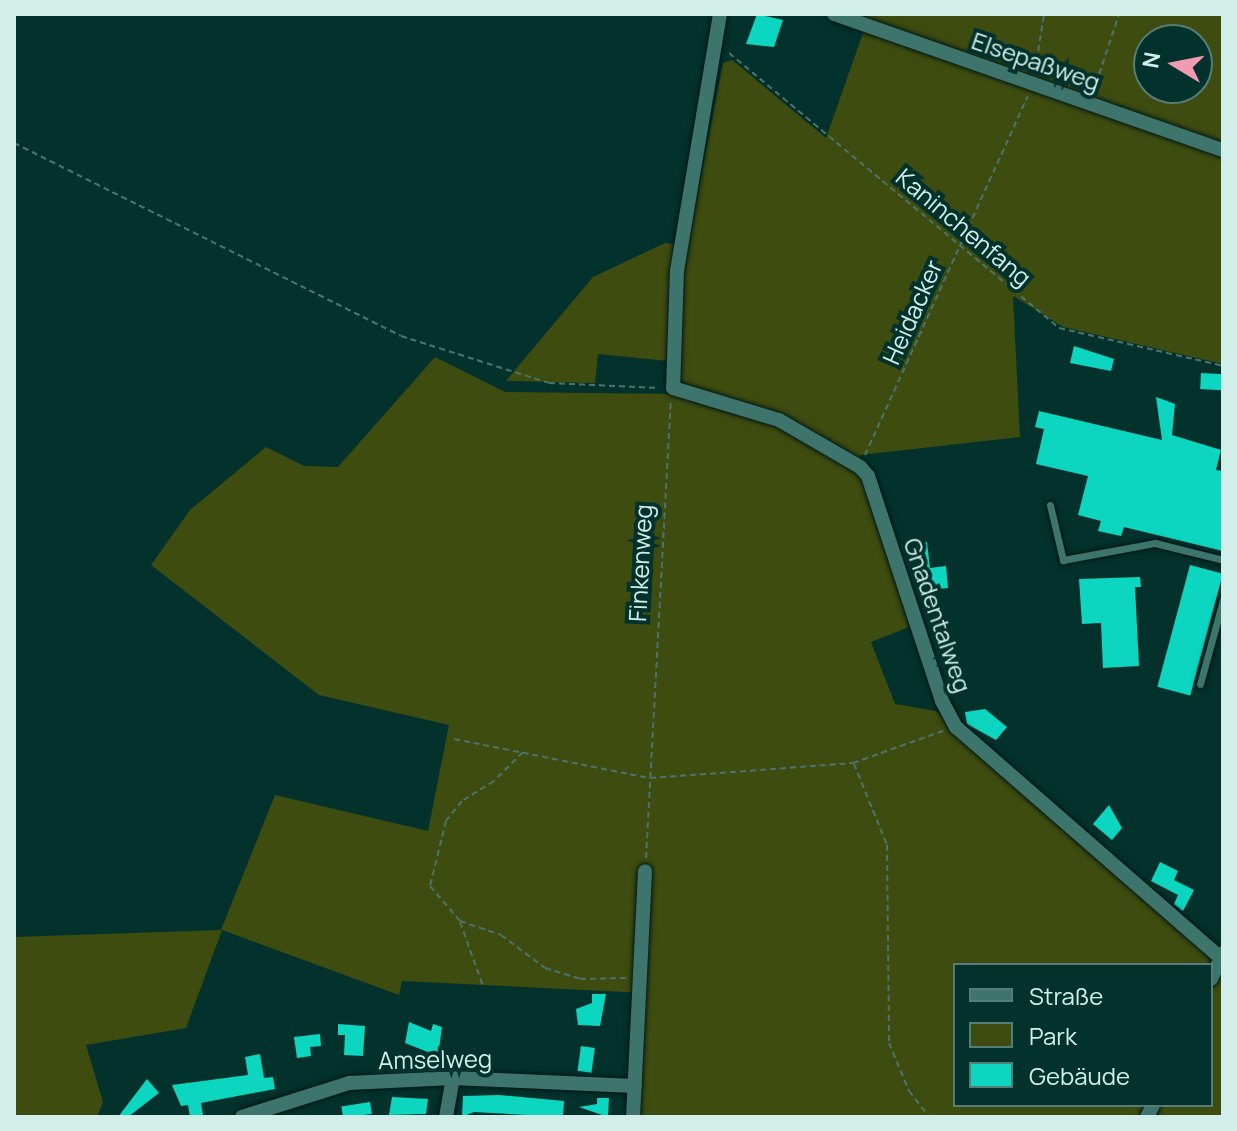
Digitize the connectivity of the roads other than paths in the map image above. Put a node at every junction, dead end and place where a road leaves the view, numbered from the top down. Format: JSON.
{"nodes":[{"id":1,"x":720,"y":14,"type":"edge"},
{"id":2,"x":834,"y":14,"type":"edge"},
{"id":3,"x":1223,"y":150,"type":"edge"},
{"id":4,"x":1050,"y":505,"type":"dead end"},
{"id":5,"x":1223,"y":560,"type":"edge"},
{"id":6,"x":1223,"y":600,"type":"edge"},
{"id":7,"x":1200,"y":684,"type":"dead end"},
{"id":8,"x":645,"y":871,"type":"road end"},
{"id":9,"x":1222,"y":957,"type":"edge"},
{"id":10,"x":1213,"y":975,"type":"edge"},
{"id":11,"x":453,"y":1078,"type":"junction"},
{"id":12,"x":635,"y":1086,"type":"junction"},
{"id":13,"x":242,"y":1117,"type":"edge"},
{"id":14,"x":446,"y":1117,"type":"edge"},
{"id":15,"x":633,"y":1117,"type":"edge"}],
"edges":[{"from":1,"to":9,"type":"street","name":"Gnadentalweg"},
{"from":2,"to":3,"type":"street","name":"Elsepaßweg"},
{"from":4,"to":5,"type":"lane"},
{"from":6,"to":7,"type":"lane"},
{"from":8,"to":12,"type":"street"},
{"from":9,"to":10,"type":"street"},
{"from":11,"to":12,"type":"street","name":"Amselweg"},
{"from":11,"to":13,"type":"street","name":"Amselweg"},
{"from":11,"to":14,"type":"street"},
{"from":12,"to":15,"type":"street"}]}
